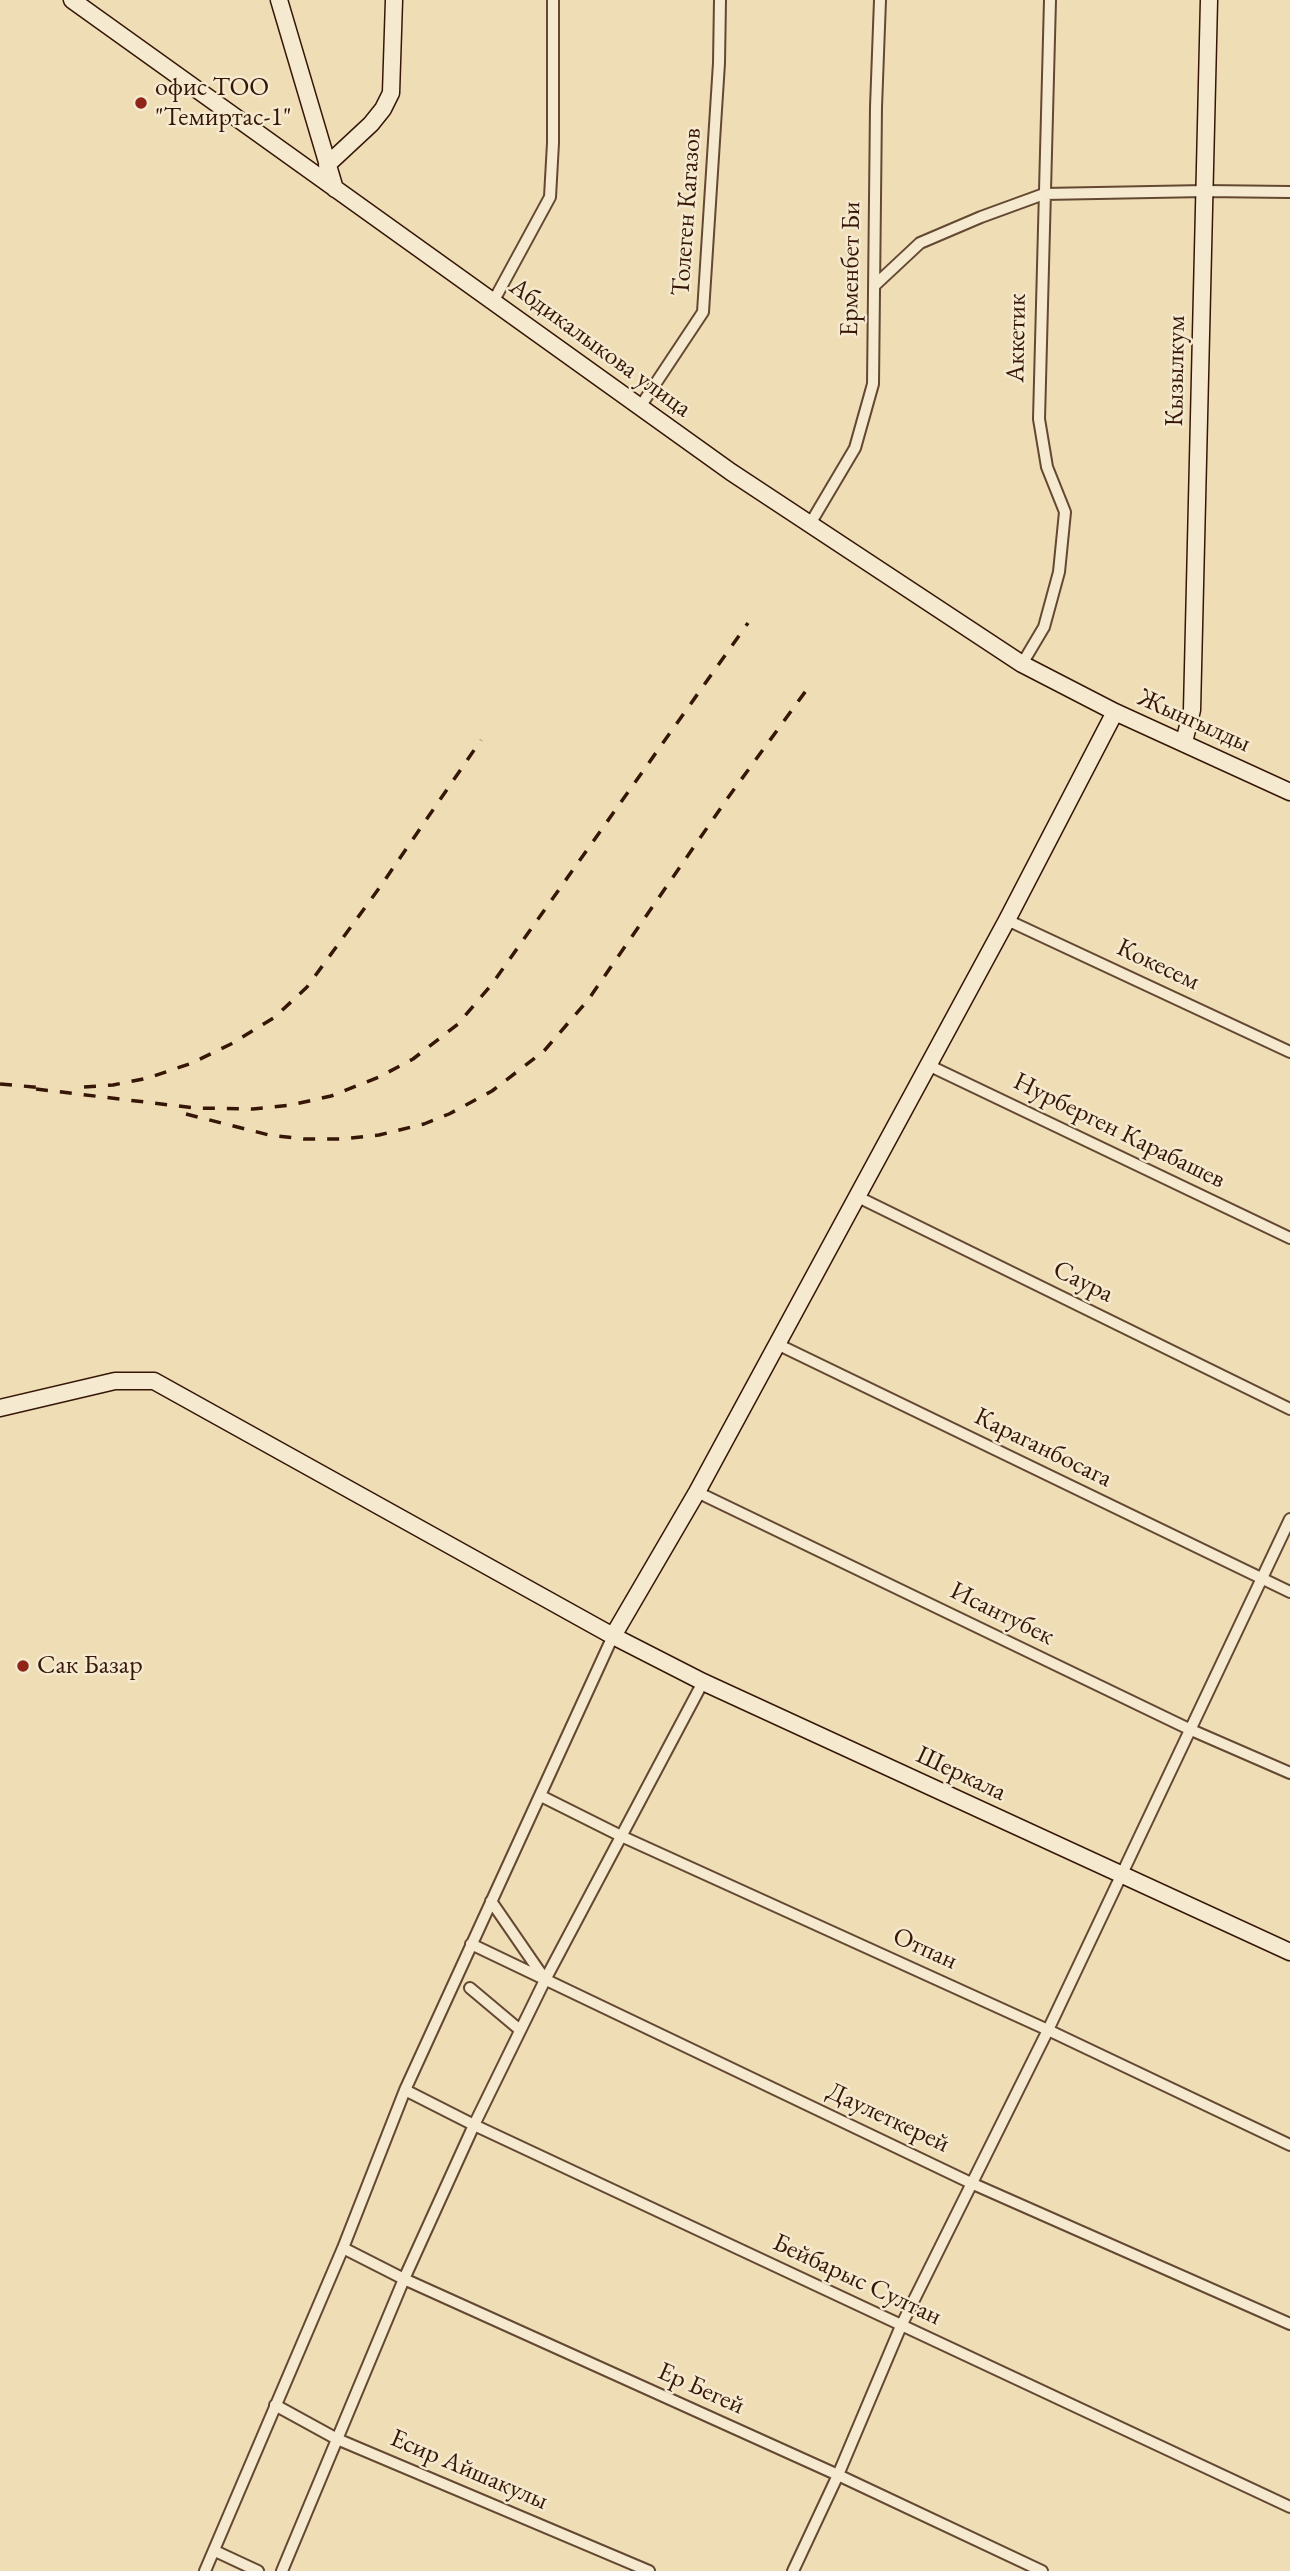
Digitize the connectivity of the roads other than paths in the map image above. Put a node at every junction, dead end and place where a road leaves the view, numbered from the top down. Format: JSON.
{"nodes":[{"id":1,"x":72,"y":0,"type":"edge"},
{"id":2,"x":279,"y":0,"type":"edge"},
{"id":3,"x":394,"y":0,"type":"edge"},
{"id":4,"x":553,"y":0,"type":"edge"},
{"id":5,"x":720,"y":0,"type":"edge"},
{"id":6,"x":880,"y":0,"type":"edge"},
{"id":7,"x":1050,"y":0,"type":"edge"},
{"id":8,"x":1209,"y":0,"type":"edge"},
{"id":9,"x":327,"y":164,"type":"junction"},
{"id":10,"x":335,"y":190,"type":"junction"},
{"id":11,"x":1205,"y":191,"type":"junction"},
{"id":12,"x":1290,"y":192,"type":"edge"},
{"id":13,"x":1044,"y":194,"type":"junction"},
{"id":14,"x":874,"y":286,"type":"junction"},
{"id":15,"x":493,"y":302,"type":"junction"},
{"id":16,"x":640,"y":407,"type":"junction"},
{"id":17,"x":810,"y":524,"type":"junction"},
{"id":18,"x":1021,"y":664,"type":"junction"},
{"id":19,"x":1115,"y":712,"type":"junction"},
{"id":20,"x":1184,"y":742,"type":"junction"},
{"id":21,"x":1290,"y":792,"type":"edge"},
{"id":22,"x":1007,"y":919,"type":"junction"},
{"id":23,"x":1290,"y":1052,"type":"edge"},
{"id":24,"x":928,"y":1065,"type":"junction"},
{"id":25,"x":856,"y":1196,"type":"junction"},
{"id":26,"x":1290,"y":1238,"type":"edge"},
{"id":27,"x":777,"y":1344,"type":"junction"},
{"id":28,"x":0,"y":1408,"type":"edge"},
{"id":29,"x":1290,"y":1409,"type":"edge"},
{"id":30,"x":697,"y":1492,"type":"junction"},
{"id":31,"x":1290,"y":1519,"type":"edge"},
{"id":32,"x":1262,"y":1578,"type":"junction"},
{"id":33,"x":1290,"y":1592,"type":"edge"},
{"id":34,"x":613,"y":1636,"type":"junction"},
{"id":35,"x":704,"y":1682,"type":"junction"},
{"id":36,"x":1189,"y":1729,"type":"junction"},
{"id":37,"x":1290,"y":1773,"type":"edge"},
{"id":38,"x":541,"y":1796,"type":"junction"},
{"id":39,"x":621,"y":1836,"type":"junction"},
{"id":40,"x":1121,"y":1874,"type":"junction"},
{"id":41,"x":491,"y":1901,"type":"junction"},
{"id":42,"x":471,"y":1944,"type":"junction"},
{"id":43,"x":1290,"y":1952,"type":"edge"},
{"id":44,"x":545,"y":1980,"type":"junction"},
{"id":45,"x":470,"y":1988,"type":"dead end"},
{"id":46,"x":520,"y":2030,"type":"junction"},
{"id":47,"x":1048,"y":2030,"type":"junction"},
{"id":48,"x":405,"y":2090,"type":"junction"},
{"id":49,"x":474,"y":2125,"type":"junction"},
{"id":50,"x":1290,"y":2145,"type":"edge"},
{"id":51,"x":971,"y":2183,"type":"junction"},
{"id":52,"x":343,"y":2248,"type":"junction"},
{"id":53,"x":404,"y":2279,"type":"junction"},
{"id":54,"x":1290,"y":2324,"type":"edge"},
{"id":55,"x":901,"y":2326,"type":"junction"},
{"id":56,"x":275,"y":2405,"type":"junction"},
{"id":57,"x":337,"y":2439,"type":"junction"},
{"id":58,"x":838,"y":2475,"type":"junction"},
{"id":59,"x":1290,"y":2507,"type":"edge"},
{"id":60,"x":215,"y":2551,"type":"junction"},
{"id":61,"x":205,"y":2571,"type":"edge"},
{"id":62,"x":258,"y":2571,"type":"edge"},
{"id":63,"x":282,"y":2571,"type":"edge"},
{"id":64,"x":649,"y":2571,"type":"edge"},
{"id":65,"x":793,"y":2571,"type":"edge"},
{"id":66,"x":1042,"y":2571,"type":"edge"}],
"edges":[{"from":1,"to":10,"type":"street","name":"Абдикалыкова улица"},
{"from":2,"to":9,"type":"street"},
{"from":3,"to":9,"type":"street"},
{"from":4,"to":15,"type":"street"},
{"from":5,"to":16,"type":"street","name":"Толеген Кагазов"},
{"from":6,"to":14,"type":"street","name":"Ерменбет Би"},
{"from":7,"to":13,"type":"street","name":"Аккетик"},
{"from":8,"to":11,"type":"street","name":"Кызылкум"},
{"from":9,"to":10,"type":"street"},
{"from":10,"to":15,"type":"street","name":"Абдикалыкова улица"},
{"from":11,"to":12,"type":"street"},
{"from":11,"to":13,"type":"street"},
{"from":11,"to":20,"type":"street","name":"Кызылкум"},
{"from":13,"to":14,"type":"street"},
{"from":13,"to":18,"type":"street","name":"Аккетик"},
{"from":14,"to":17,"type":"street","name":"Ерменбет Би"},
{"from":15,"to":16,"type":"street","name":"Абдикалыкова улица"},
{"from":16,"to":17,"type":"street","name":"Абдикалыкова улица"},
{"from":17,"to":18,"type":"street","name":"Абдикалыкова улица"},
{"from":18,"to":19,"type":"street","name":"Абдикалыкова улица"},
{"from":19,"to":20,"type":"street","name":"Жынгылды"},
{"from":19,"to":22,"type":"street"},
{"from":20,"to":21,"type":"street","name":"Жынгылды"},
{"from":22,"to":23,"type":"street","name":"Кокесем"},
{"from":22,"to":24,"type":"street"},
{"from":24,"to":25,"type":"street"},
{"from":24,"to":26,"type":"street","name":"Нурберген Карабашев"},
{"from":25,"to":27,"type":"street"},
{"from":25,"to":29,"type":"street","name":"Саура"},
{"from":27,"to":30,"type":"street"},
{"from":27,"to":32,"type":"street","name":"Караганбосага"},
{"from":28,"to":34,"type":"street","name":"Шеркала"},
{"from":30,"to":34,"type":"street"},
{"from":30,"to":36,"type":"street","name":"Исантубек"},
{"from":31,"to":32,"type":"street"},
{"from":32,"to":33,"type":"street","name":"Караганбосага"},
{"from":32,"to":36,"type":"street"},
{"from":34,"to":35,"type":"street","name":"Шеркала"},
{"from":34,"to":38,"type":"street"},
{"from":35,"to":39,"type":"street"},
{"from":35,"to":40,"type":"street","name":"Шеркала"},
{"from":36,"to":37,"type":"street","name":"Исантубек"},
{"from":36,"to":40,"type":"street"},
{"from":38,"to":39,"type":"street","name":"Отпан"},
{"from":38,"to":41,"type":"street"},
{"from":39,"to":44,"type":"street"},
{"from":39,"to":47,"type":"street","name":"Отпан"},
{"from":40,"to":43,"type":"street","name":"Шеркала"},
{"from":40,"to":47,"type":"street"},
{"from":41,"to":42,"type":"street"},
{"from":41,"to":44,"type":"street"},
{"from":42,"to":44,"type":"street","name":"Даулеткерей"},
{"from":42,"to":48,"type":"street"},
{"from":44,"to":46,"type":"street"},
{"from":44,"to":51,"type":"street","name":"Даулеткерей"},
{"from":45,"to":46,"type":"street"},
{"from":46,"to":49,"type":"street"},
{"from":47,"to":50,"type":"street","name":"Отпан"},
{"from":47,"to":51,"type":"street"},
{"from":48,"to":49,"type":"street","name":"Бейбарыс Султан"},
{"from":48,"to":52,"type":"street"},
{"from":49,"to":53,"type":"street"},
{"from":49,"to":55,"type":"street","name":"Бейбарыс Султан"},
{"from":51,"to":54,"type":"street","name":"Даулеткерей"},
{"from":51,"to":55,"type":"street"},
{"from":52,"to":53,"type":"street","name":"Ер Бегей"},
{"from":52,"to":56,"type":"street"},
{"from":53,"to":57,"type":"street"},
{"from":53,"to":58,"type":"street","name":"Ер Бегей"},
{"from":55,"to":58,"type":"street"},
{"from":55,"to":59,"type":"street","name":"Бейбарыс Султан"},
{"from":56,"to":57,"type":"street","name":"Есир Айшакулы"},
{"from":56,"to":60,"type":"street"},
{"from":57,"to":63,"type":"street"},
{"from":57,"to":64,"type":"street","name":"Есир Айшакулы"},
{"from":58,"to":65,"type":"street"},
{"from":58,"to":66,"type":"street","name":"Ер Бегей"},
{"from":60,"to":61,"type":"street"},
{"from":60,"to":62,"type":"street"}]}
